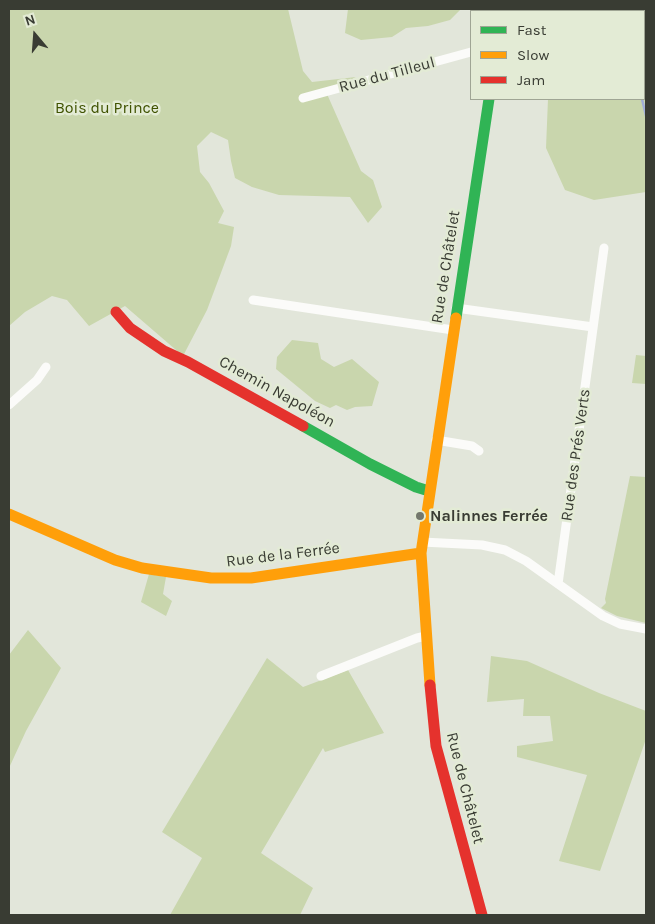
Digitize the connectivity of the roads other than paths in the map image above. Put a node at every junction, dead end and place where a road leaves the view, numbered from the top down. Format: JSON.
{"nodes":[{"id":1,"x":470,"y":52,"type":"edge"},
{"id":2,"x":303,"y":98,"type":"dead end"},
{"id":3,"x":489,"y":100,"type":"edge"},
{"id":4,"x":604,"y":248,"type":"dead end"},
{"id":5,"x":254,"y":300,"type":"dead end"},
{"id":6,"x":456,"y":308,"type":"junction"},
{"id":7,"x":116,"y":312,"type":"dead end"},
{"id":8,"x":593,"y":327,"type":"junction"},
{"id":9,"x":453,"y":330,"type":"junction"},
{"id":10,"x":46,"y":367,"type":"dead end"},
{"id":11,"x":9,"y":405,"type":"edge"},
{"id":12,"x":436,"y":440,"type":"junction"},
{"id":13,"x":479,"y":450,"type":"dead end"},
{"id":14,"x":429,"y":490,"type":"junction"},
{"id":15,"x":9,"y":514,"type":"edge"},
{"id":16,"x":422,"y":547,"type":"junction"},
{"id":17,"x":558,"y":584,"type":"junction"},
{"id":18,"x":646,"y":629,"type":"edge"},
{"id":19,"x":426,"y":636,"type":"junction"},
{"id":20,"x":321,"y":676,"type":"dead end"},
{"id":21,"x":482,"y":915,"type":"edge"}],
"edges":[{"from":1,"to":2,"type":"street","name":"Rue du Tilleul"},
{"from":3,"to":6,"type":"street","name":"Rue de Châtelet"},
{"from":4,"to":8,"type":"street","name":"Rue des Prés Verts"},
{"from":5,"to":9,"type":"street"},
{"from":6,"to":8,"type":"street"},
{"from":6,"to":9,"type":"street","name":"Rue de Châtelet"},
{"from":7,"to":14,"type":"street","name":"Chemin Napoléon"},
{"from":8,"to":17,"type":"street","name":"Rue des Prés Verts"},
{"from":9,"to":12,"type":"street","name":"Rue de Châtelet"},
{"from":10,"to":11,"type":"street"},
{"from":12,"to":13,"type":"street"},
{"from":12,"to":14,"type":"street","name":"Rue de Châtelet"},
{"from":14,"to":16,"type":"street","name":"Rue de Châtelet"},
{"from":15,"to":16,"type":"street","name":"Rue de la Ferrée"},
{"from":16,"to":17,"type":"street","name":"Rue de la Ferrée"},
{"from":16,"to":19,"type":"street","name":"Rue de Châtelet"},
{"from":17,"to":18,"type":"street","name":"Rue de la Ferrée"},
{"from":19,"to":20,"type":"street"},
{"from":19,"to":21,"type":"street","name":"Rue de Châtelet"}]}
